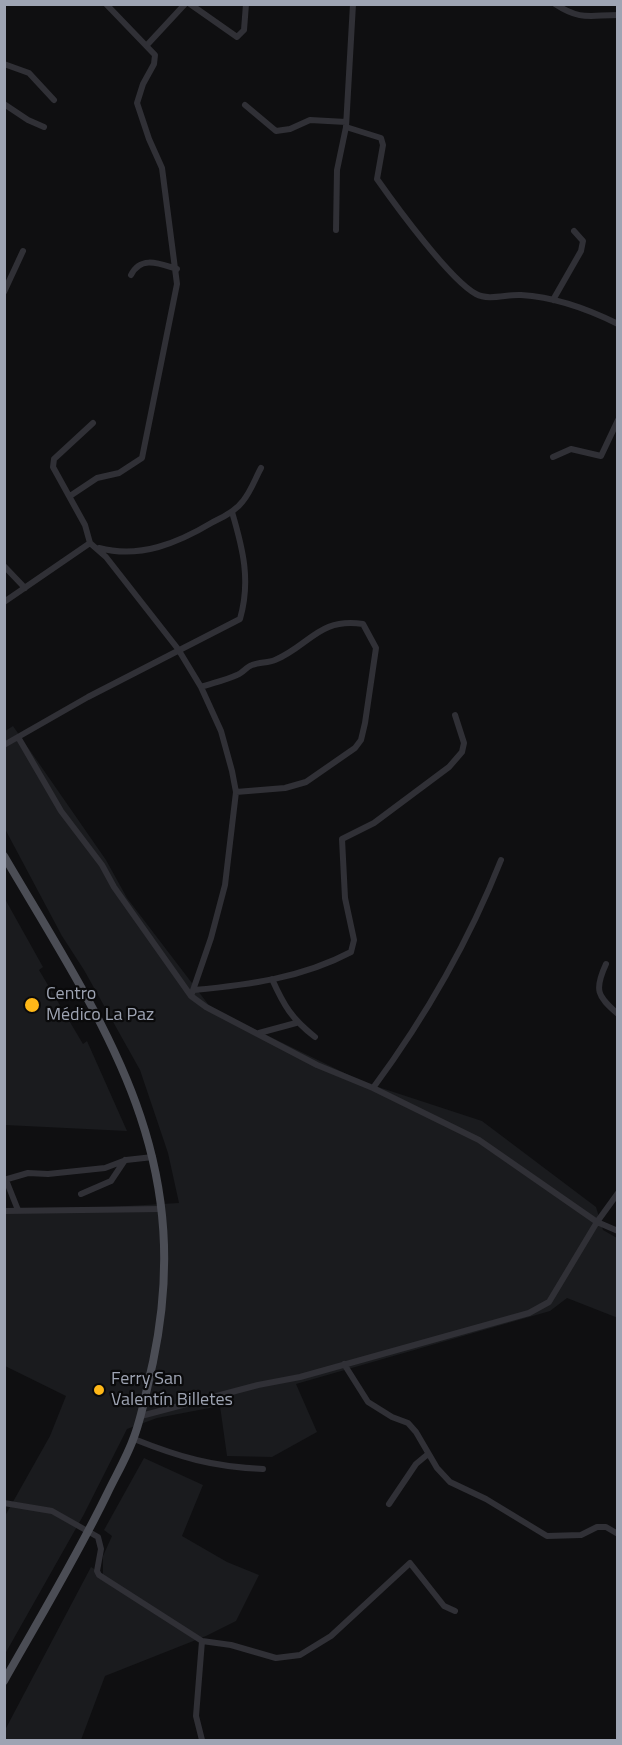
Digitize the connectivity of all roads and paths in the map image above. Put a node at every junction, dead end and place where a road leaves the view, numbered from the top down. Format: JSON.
{"nodes":[{"id":1,"x":106,"y":4,"type":"edge"},
{"id":2,"x":185,"y":4,"type":"edge"},
{"id":3,"x":190,"y":4,"type":"edge"},
{"id":4,"x":246,"y":4,"type":"edge"},
{"id":5,"x":353,"y":4,"type":"edge"},
{"id":6,"x":555,"y":4,"type":"edge"},
{"id":7,"x":618,"y":15,"type":"edge"},
{"id":8,"x":147,"y":45,"type":"junction"},
{"id":9,"x":4,"y":64,"type":"edge"},
{"id":10,"x":54,"y":100,"type":"dead end"},
{"id":11,"x":4,"y":104,"type":"edge"},
{"id":12,"x":245,"y":105,"type":"dead end"},
{"id":13,"x":346,"y":124,"type":"junction"},
{"id":14,"x":44,"y":127,"type":"dead end"},
{"id":15,"x":336,"y":230,"type":"dead end"},
{"id":16,"x":574,"y":231,"type":"dead end"},
{"id":17,"x":23,"y":251,"type":"dead end"},
{"id":18,"x":177,"y":269,"type":"junction"},
{"id":19,"x":131,"y":275,"type":"dead end"},
{"id":20,"x":4,"y":292,"type":"edge"},
{"id":21,"x":553,"y":300,"type":"junction"},
{"id":22,"x":618,"y":324,"type":"edge"},
{"id":23,"x":618,"y":420,"type":"edge"},
{"id":24,"x":93,"y":423,"type":"dead end"},
{"id":25,"x":554,"y":457,"type":"dead end"},
{"id":26,"x":261,"y":468,"type":"dead end"},
{"id":27,"x":70,"y":496,"type":"junction"},
{"id":28,"x":232,"y":512,"type":"junction"},
{"id":29,"x":93,"y":545,"type":"junction"},
{"id":30,"x":4,"y":566,"type":"edge"},
{"id":31,"x":25,"y":588,"type":"junction"},
{"id":32,"x":4,"y":602,"type":"edge"},
{"id":33,"x":178,"y":650,"type":"junction"},
{"id":34,"x":201,"y":687,"type":"junction"},
{"id":35,"x":455,"y":715,"type":"dead end"},
{"id":36,"x":18,"y":737,"type":"junction"},
{"id":37,"x":4,"y":745,"type":"edge"},
{"id":38,"x":236,"y":792,"type":"junction"},
{"id":39,"x":4,"y":856,"type":"edge"},
{"id":40,"x":501,"y":860,"type":"dead end"},
{"id":41,"x":606,"y":964,"type":"dead end"},
{"id":42,"x":272,"y":980,"type":"junction"},
{"id":43,"x":193,"y":993,"type":"junction"},
{"id":44,"x":618,"y":1014,"type":"edge"},
{"id":45,"x":296,"y":1023,"type":"junction"},
{"id":46,"x":259,"y":1033,"type":"junction"},
{"id":47,"x":315,"y":1037,"type":"dead end"},
{"id":48,"x":373,"y":1088,"type":"junction"},
{"id":49,"x":153,"y":1157,"type":"junction"},
{"id":50,"x":126,"y":1160,"type":"junction"},
{"id":51,"x":5,"y":1180,"type":"edge"},
{"id":52,"x":81,"y":1194,"type":"dead end"},
{"id":53,"x":618,"y":1194,"type":"edge"},
{"id":54,"x":161,"y":1209,"type":"junction"},
{"id":55,"x":18,"y":1210,"type":"junction"},
{"id":56,"x":4,"y":1211,"type":"edge"},
{"id":57,"x":597,"y":1222,"type":"junction"},
{"id":58,"x":618,"y":1231,"type":"edge"},
{"id":59,"x":344,"y":1364,"type":"junction"},
{"id":60,"x":141,"y":1416,"type":"junction"},
{"id":61,"x":134,"y":1439,"type":"junction"},
{"id":62,"x":428,"y":1454,"type":"junction"},
{"id":63,"x":262,"y":1469,"type":"dead end"},
{"id":64,"x":4,"y":1503,"type":"edge"},
{"id":65,"x":389,"y":1504,"type":"dead end"},
{"id":66,"x":89,"y":1531,"type":"junction"},
{"id":67,"x":618,"y":1534,"type":"edge"},
{"id":68,"x":455,"y":1611,"type":"dead end"},
{"id":69,"x":202,"y":1641,"type":"junction"},
{"id":70,"x":4,"y":1681,"type":"edge"},
{"id":71,"x":202,"y":1740,"type":"edge"}],
"edges":[{"from":1,"to":8,"type":"street"},
{"from":2,"to":8,"type":"street"},
{"from":3,"to":4,"type":"street"},
{"from":5,"to":13,"type":"street"},
{"from":6,"to":7,"type":"street"},
{"from":8,"to":18,"type":"street"},
{"from":9,"to":10,"type":"street"},
{"from":11,"to":14,"type":"street"},
{"from":12,"to":13,"type":"street"},
{"from":13,"to":15,"type":"street"},
{"from":13,"to":21,"type":"street"},
{"from":16,"to":21,"type":"street"},
{"from":17,"to":20,"type":"street"},
{"from":18,"to":19,"type":"street"},
{"from":18,"to":27,"type":"street"},
{"from":21,"to":22,"type":"street"},
{"from":23,"to":25,"type":"street"},
{"from":24,"to":27,"type":"street"},
{"from":26,"to":28,"type":"street"},
{"from":27,"to":29,"type":"street"},
{"from":28,"to":29,"type":"street"},
{"from":28,"to":33,"type":"street"},
{"from":29,"to":31,"type":"street"},
{"from":29,"to":33,"type":"street"},
{"from":30,"to":31,"type":"street"},
{"from":31,"to":32,"type":"street"},
{"from":33,"to":34,"type":"street"},
{"from":33,"to":36,"type":"street"},
{"from":34,"to":38,"type":"street"},
{"from":34,"to":38,"type":"street"},
{"from":35,"to":42,"type":"street"},
{"from":36,"to":37,"type":"street"},
{"from":36,"to":43,"type":"street"},
{"from":38,"to":43,"type":"street"},
{"from":39,"to":49,"type":"main road"},
{"from":40,"to":48,"type":"street"},
{"from":41,"to":44,"type":"street"},
{"from":42,"to":43,"type":"street"},
{"from":42,"to":45,"type":"street"},
{"from":43,"to":46,"type":"street"},
{"from":45,"to":46,"type":"street"},
{"from":45,"to":47,"type":"street"},
{"from":46,"to":48,"type":"street"},
{"from":48,"to":57,"type":"street"},
{"from":49,"to":50,"type":"street"},
{"from":49,"to":54,"type":"main road"},
{"from":50,"to":51,"type":"street"},
{"from":50,"to":52,"type":"street"},
{"from":51,"to":55,"type":"street"},
{"from":53,"to":57,"type":"street"},
{"from":54,"to":55,"type":"street"},
{"from":54,"to":60,"type":"main road"},
{"from":55,"to":56,"type":"street"},
{"from":57,"to":58,"type":"street"},
{"from":57,"to":59,"type":"street"},
{"from":59,"to":60,"type":"street"},
{"from":59,"to":62,"type":"street"},
{"from":60,"to":61,"type":"main road"},
{"from":61,"to":63,"type":"street"},
{"from":61,"to":66,"type":"main road"},
{"from":62,"to":65,"type":"street"},
{"from":62,"to":67,"type":"street"},
{"from":64,"to":66,"type":"street"},
{"from":66,"to":69,"type":"street"},
{"from":66,"to":70,"type":"main road"},
{"from":68,"to":69,"type":"street"},
{"from":69,"to":71,"type":"street"}]}
